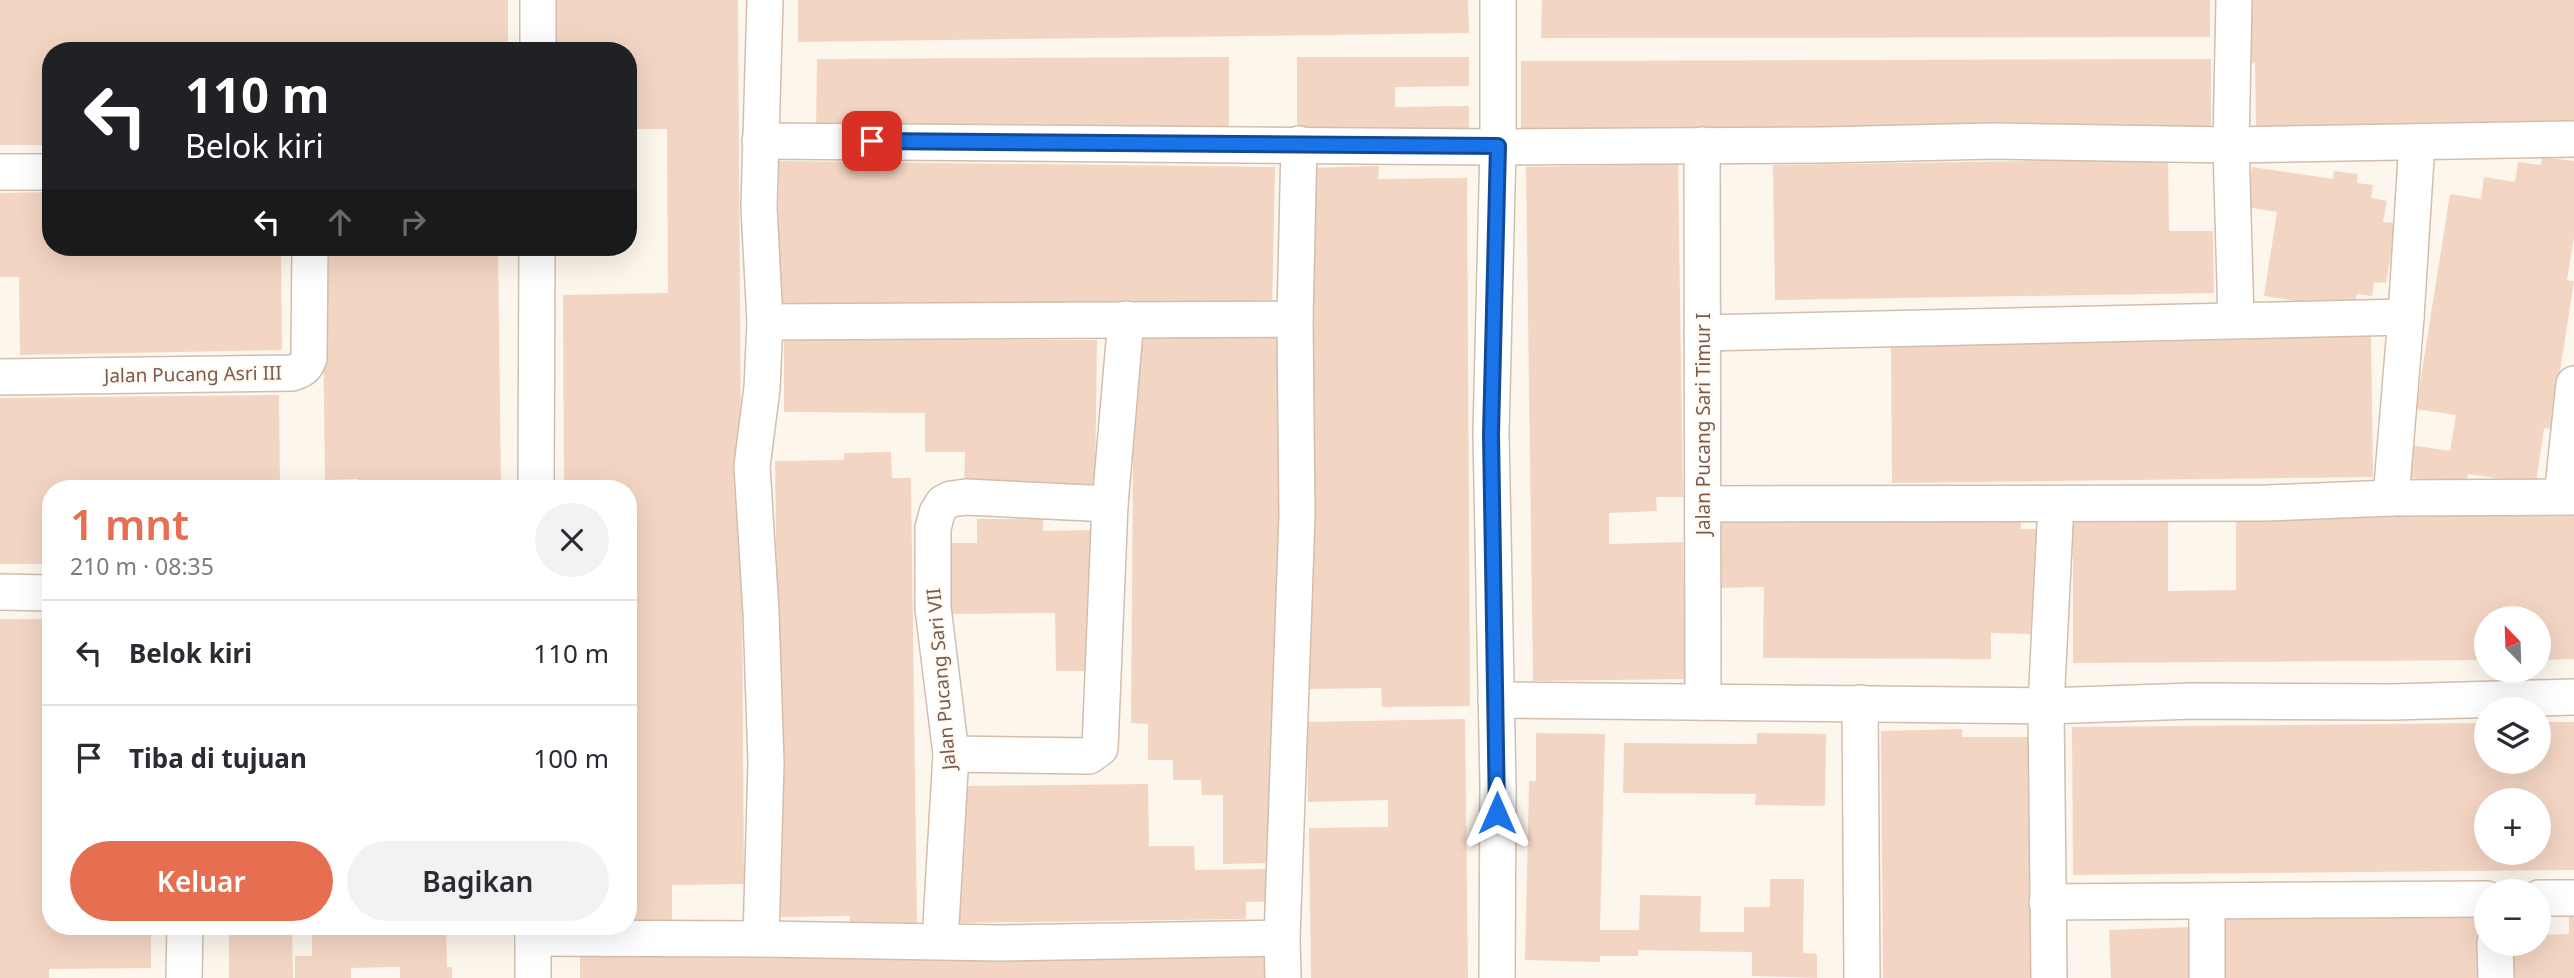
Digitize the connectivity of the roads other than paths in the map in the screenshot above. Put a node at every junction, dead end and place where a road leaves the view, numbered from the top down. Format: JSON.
{"nodes":[{"id":1,"x":538,"y":0,"type":"edge"},
{"id":2,"x":765,"y":0,"type":"edge"},
{"id":3,"x":1498,"y":0,"type":"edge"},
{"id":4,"x":2234,"y":0,"type":"edge"},
{"id":5,"x":538,"y":42,"type":"edge"},
{"id":6,"x":2574,"y":139,"type":"edge"},
{"id":7,"x":760,"y":141,"type":"junction"},
{"id":8,"x":2417,"y":142,"type":"junction"},
{"id":9,"x":1299,"y":144,"type":"junction"},
{"id":10,"x":1702,"y":145,"type":"junction"},
{"id":11,"x":2231,"y":145,"type":"junction"},
{"id":12,"x":1498,"y":146,"type":"junction"},
{"id":13,"x":0,"y":172,"type":"edge"},
{"id":14,"x":42,"y":172,"type":"edge"},
{"id":15,"x":310,"y":256,"type":"edge"},
{"id":16,"x":537,"y":256,"type":"edge"},
{"id":17,"x":2406,"y":317,"type":"junction"},
{"id":18,"x":1126,"y":319,"type":"junction"},
{"id":19,"x":1295,"y":319,"type":"junction"},
{"id":20,"x":2236,"y":320,"type":"junction"},
{"id":21,"x":765,"y":322,"type":"junction"},
{"id":22,"x":1702,"y":333,"type":"junction"},
{"id":23,"x":0,"y":377,"type":"edge"},
{"id":24,"x":2574,"y":384,"type":"edge"},
{"id":25,"x":536,"y":480,"type":"edge"},
{"id":26,"x":2568,"y":497,"type":"edge"},
{"id":27,"x":2391,"y":498,"type":"junction"},
{"id":28,"x":1110,"y":503,"type":"junction"},
{"id":29,"x":1703,"y":504,"type":"junction"},
{"id":30,"x":2056,"y":504,"type":"junction"},
{"id":31,"x":0,"y":592,"type":"edge"},
{"id":32,"x":42,"y":593,"type":"edge"},
{"id":33,"x":2574,"y":697,"type":"edge"},
{"id":34,"x":1496,"y":700,"type":"junction"},
{"id":35,"x":1703,"y":702,"type":"junction"},
{"id":36,"x":1860,"y":704,"type":"junction"},
{"id":37,"x":2046,"y":706,"type":"junction"},
{"id":38,"x":951,"y":754,"type":"junction"},
{"id":39,"x":2551,"y":898,"type":"edge"},
{"id":40,"x":2574,"y":898,"type":"edge"},
{"id":41,"x":2474,"y":899,"type":"edge"},
{"id":42,"x":2047,"y":902,"type":"junction"},
{"id":43,"x":2207,"y":902,"type":"junction"},
{"id":44,"x":185,"y":935,"type":"edge"},
{"id":45,"x":533,"y":935,"type":"edge"},
{"id":46,"x":631,"y":935,"type":"edge"},
{"id":47,"x":1282,"y":938,"type":"junction"},
{"id":48,"x":761,"y":939,"type":"junction"},
{"id":49,"x":940,"y":942,"type":"junction"},
{"id":50,"x":2495,"y":956,"type":"edge"},
{"id":51,"x":184,"y":978,"type":"edge"},
{"id":52,"x":533,"y":978,"type":"edge"},
{"id":53,"x":1283,"y":978,"type":"edge"},
{"id":54,"x":1497,"y":978,"type":"edge"},
{"id":55,"x":1862,"y":978,"type":"edge"},
{"id":56,"x":2049,"y":978,"type":"edge"},
{"id":57,"x":2207,"y":978,"type":"edge"},
{"id":58,"x":2496,"y":978,"type":"edge"}],
"edges":[{"from":1,"to":5,"type":"street"},
{"from":2,"to":7,"type":"street"},
{"from":3,"to":12,"type":"street"},
{"from":4,"to":11,"type":"street"},
{"from":6,"to":8,"type":"street"},
{"from":7,"to":9,"type":"street"},
{"from":7,"to":21,"type":"street"},
{"from":8,"to":11,"type":"street"},
{"from":8,"to":17,"type":"street"},
{"from":9,"to":12,"type":"street"},
{"from":9,"to":19,"type":"street"},
{"from":10,"to":11,"type":"street"},
{"from":10,"to":12,"type":"street"},
{"from":10,"to":22,"type":"street","name":"Jalan Pucang Sari Timur I"},
{"from":11,"to":20,"type":"street"},
{"from":12,"to":34,"type":"street"},
{"from":13,"to":14,"type":"street"},
{"from":15,"to":23,"type":"street","name":"Jalan Pucang Asri III"},
{"from":16,"to":25,"type":"street"},
{"from":17,"to":20,"type":"street"},
{"from":17,"to":27,"type":"street"},
{"from":18,"to":19,"type":"street"},
{"from":18,"to":21,"type":"street"},
{"from":18,"to":28,"type":"street"},
{"from":19,"to":47,"type":"street"},
{"from":20,"to":22,"type":"street"},
{"from":21,"to":48,"type":"street"},
{"from":22,"to":29,"type":"street","name":"Jalan Pucang Sari Timur I"},
{"from":24,"to":26,"type":"street"},
{"from":26,"to":27,"type":"street"},
{"from":27,"to":30,"type":"street"},
{"from":28,"to":38,"type":"street"},
{"from":28,"to":38,"type":"street","name":"Jalan Pucang Sari VII"},
{"from":29,"to":30,"type":"street"},
{"from":29,"to":35,"type":"street","name":"Jalan Pucang Sari Timur I"},
{"from":30,"to":37,"type":"street"},
{"from":31,"to":32,"type":"street"},
{"from":33,"to":37,"type":"street"},
{"from":34,"to":35,"type":"street"},
{"from":34,"to":54,"type":"street"},
{"from":35,"to":36,"type":"street"},
{"from":36,"to":37,"type":"street"},
{"from":36,"to":55,"type":"street"},
{"from":37,"to":42,"type":"street"},
{"from":38,"to":49,"type":"street","name":"Jalan Pucang Sari VII"},
{"from":39,"to":40,"type":"street"},
{"from":41,"to":43,"type":"street"},
{"from":42,"to":43,"type":"street"},
{"from":42,"to":56,"type":"street"},
{"from":43,"to":57,"type":"street"},
{"from":44,"to":51,"type":"street"},
{"from":45,"to":52,"type":"street"},
{"from":46,"to":48,"type":"street"},
{"from":47,"to":49,"type":"street"},
{"from":47,"to":53,"type":"street"},
{"from":48,"to":49,"type":"street"},
{"from":50,"to":58,"type":"street"}]}
